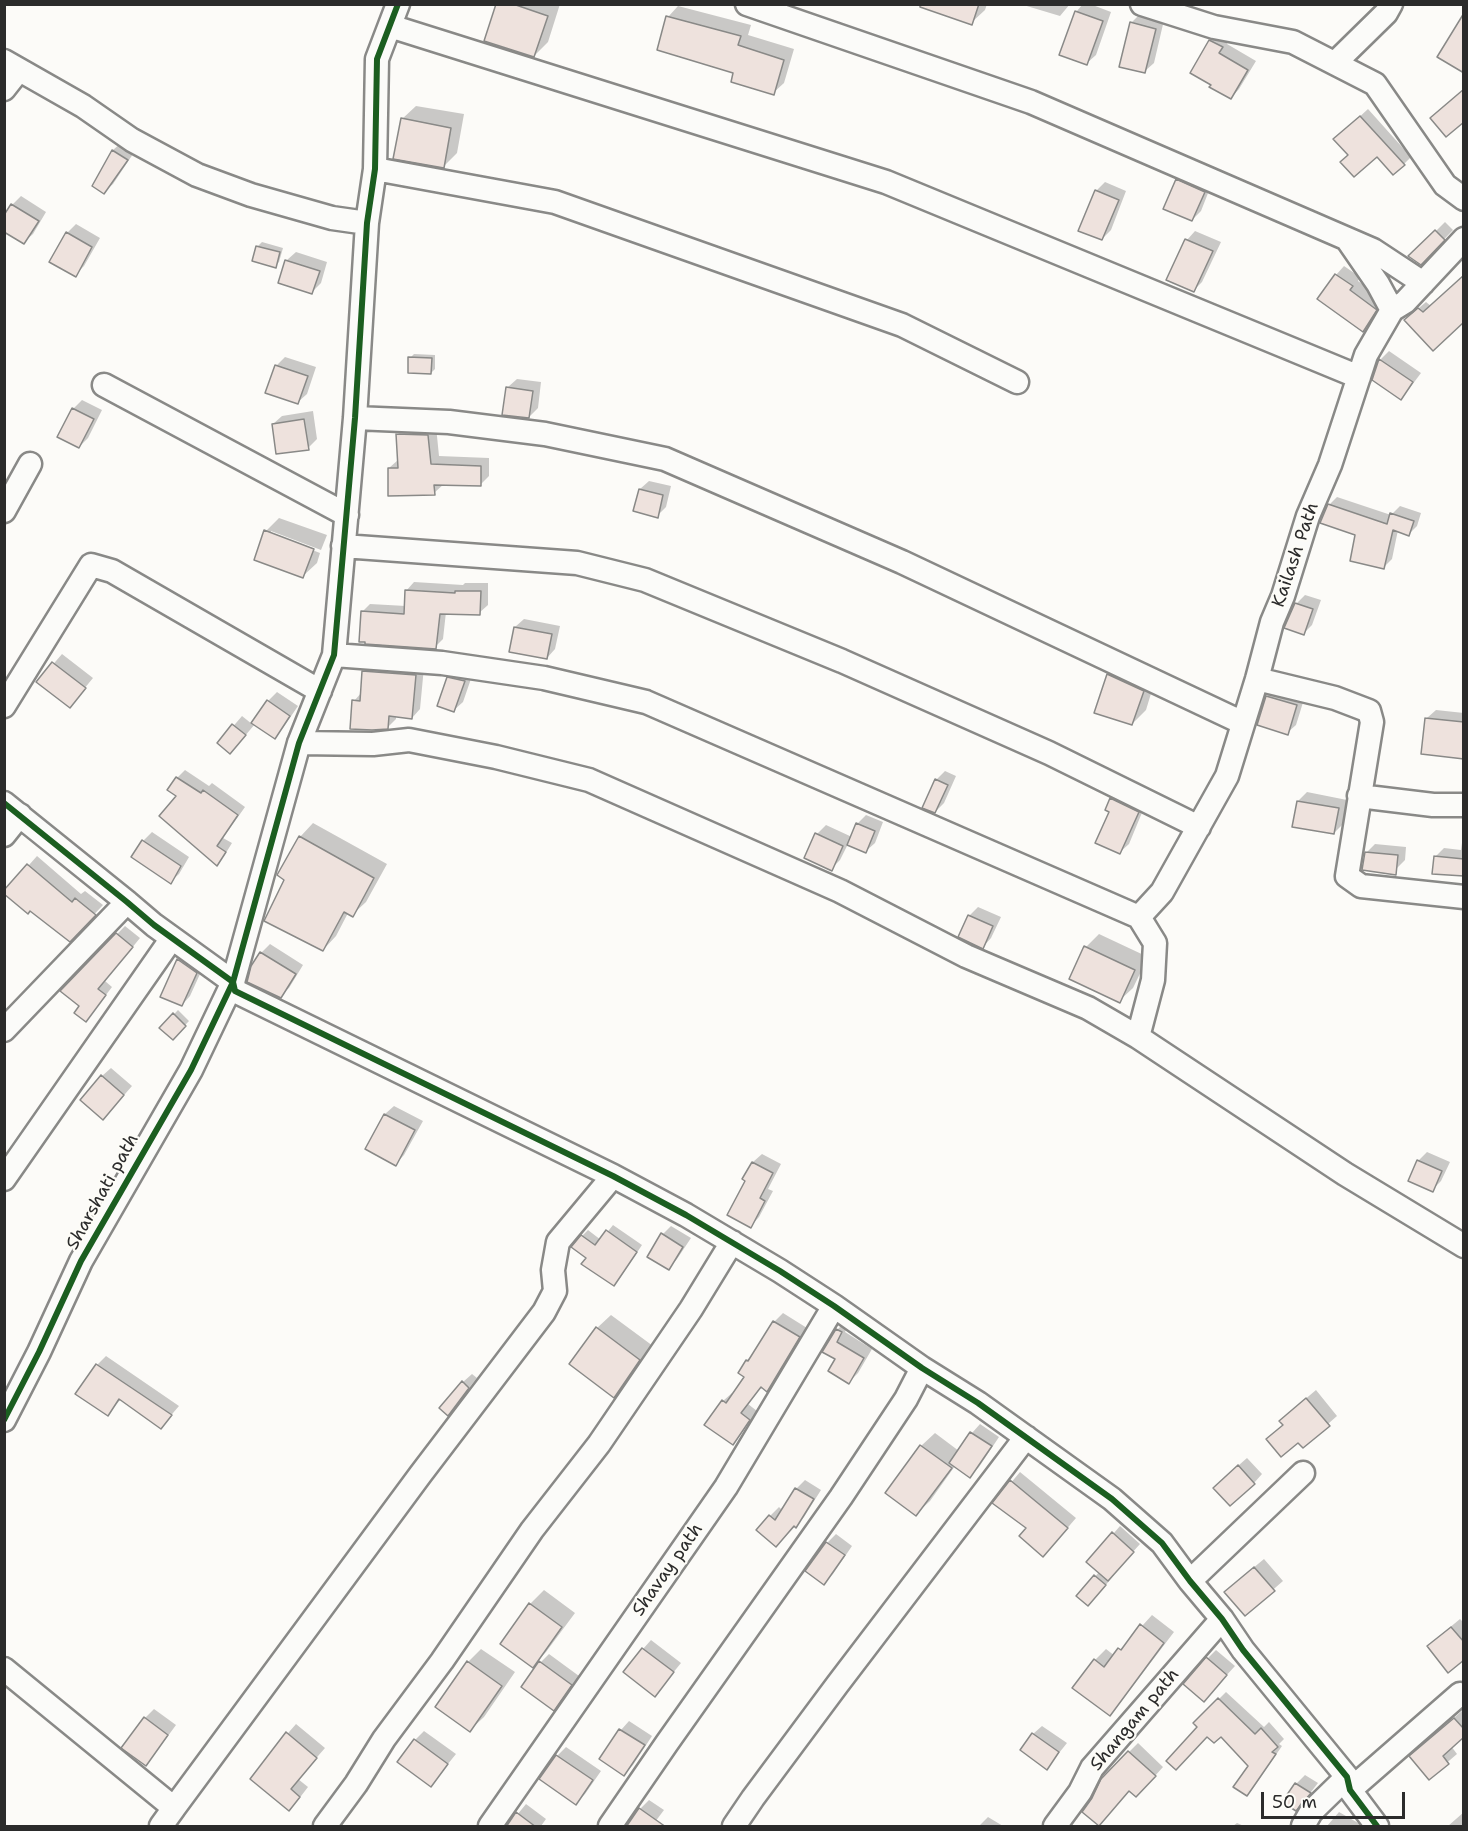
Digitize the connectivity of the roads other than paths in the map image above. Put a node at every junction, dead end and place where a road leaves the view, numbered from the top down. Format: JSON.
{"nodes":[{"id":1,"x":398,"y":4,"type":"edge"},
{"id":2,"x":747,"y":4,"type":"edge"},
{"id":3,"x":1142,"y":4,"type":"edge"},
{"id":4,"x":1391,"y":4,"type":"edge"},
{"id":5,"x":390,"y":26,"type":"junction"},
{"id":6,"x":1335,"y":63,"type":"junction"},
{"id":7,"x":12,"y":65,"type":"edge"},
{"id":8,"x":4,"y":89,"type":"edge"},
{"id":9,"x":375,"y":169,"type":"junction"},
{"id":10,"x":1464,"y":199,"type":"edge"},
{"id":11,"x":367,"y":223,"type":"junction"},
{"id":12,"x":1347,"y":239,"type":"junction"},
{"id":13,"x":1464,"y":239,"type":"edge"},
{"id":14,"x":1423,"y":283,"type":"junction"},
{"id":15,"x":1392,"y":310,"type":"junction"},
{"id":16,"x":1359,"y":377,"type":"junction"},
{"id":17,"x":1017,"y":382,"type":"dead end"},
{"id":18,"x":104,"y":385,"type":"dead end"},
{"id":19,"x":355,"y":418,"type":"junction"},
{"id":20,"x":30,"y":464,"type":"dead end"},
{"id":21,"x":4,"y":510,"type":"edge"},
{"id":22,"x":346,"y":515,"type":"junction"},
{"id":23,"x":343,"y":546,"type":"junction"},
{"id":24,"x":334,"y":655,"type":"junction"},
{"id":25,"x":1257,"y":680,"type":"junction"},
{"id":26,"x":320,"y":691,"type":"junction"},
{"id":27,"x":4,"y":706,"type":"edge"},
{"id":28,"x":1243,"y":723,"type":"junction"},
{"id":29,"x":298,"y":743,"type":"junction"},
{"id":30,"x":1359,"y":796,"type":"junction"},
{"id":31,"x":1464,"y":805,"type":"edge"},
{"id":32,"x":12,"y":809,"type":"edge"},
{"id":33,"x":1199,"y":827,"type":"junction"},
{"id":34,"x":4,"y":835,"type":"edge"},
{"id":35,"x":1464,"y":897,"type":"edge"},
{"id":36,"x":127,"y":902,"type":"junction"},
{"id":37,"x":1139,"y":917,"type":"junction"},
{"id":38,"x":172,"y":938,"type":"junction"},
{"id":39,"x":233,"y":982,"type":"junction"},
{"id":40,"x":4,"y":1030,"type":"edge"},
{"id":41,"x":1137,"y":1037,"type":"junction"},
{"id":42,"x":613,"y":1176,"type":"junction"},
{"id":43,"x":4,"y":1179,"type":"edge"},
{"id":44,"x":732,"y":1242,"type":"junction"},
{"id":45,"x":1464,"y":1246,"type":"edge"},
{"id":46,"x":834,"y":1306,"type":"junction"},
{"id":47,"x":922,"y":1368,"type":"junction"},
{"id":48,"x":4,"y":1420,"type":"edge"},
{"id":49,"x":1026,"y":1437,"type":"junction"},
{"id":50,"x":1303,"y":1473,"type":"dead end"},
{"id":51,"x":1190,"y":1581,"type":"junction"},
{"id":52,"x":1222,"y":1619,"type":"junction"},
{"id":53,"x":4,"y":1668,"type":"edge"},
{"id":54,"x":1460,"y":1694,"type":"dead end"},
{"id":55,"x":1349,"y":1783,"type":"junction"},
{"id":56,"x":174,"y":1808,"type":"junction"},
{"id":57,"x":161,"y":1827,"type":"edge"},
{"id":58,"x":325,"y":1827,"type":"edge"},
{"id":59,"x":490,"y":1827,"type":"edge"},
{"id":60,"x":610,"y":1827,"type":"edge"},
{"id":61,"x":734,"y":1827,"type":"edge"},
{"id":62,"x":1055,"y":1827,"type":"edge"},
{"id":63,"x":1303,"y":1827,"type":"edge"},
{"id":64,"x":1377,"y":1827,"type":"edge"}],
"edges":[{"from":1,"to":5,"type":"street","name":"Sharshati path"},
{"from":2,"to":12,"type":"street"},
{"from":3,"to":6,"type":"street"},
{"from":4,"to":6,"type":"street"},
{"from":5,"to":9,"type":"street","name":"Sharshati path"},
{"from":5,"to":16,"type":"street"},
{"from":6,"to":10,"type":"street"},
{"from":7,"to":8,"type":"street"},
{"from":7,"to":11,"type":"street"},
{"from":9,"to":11,"type":"street","name":"Sharshati path"},
{"from":9,"to":17,"type":"street"},
{"from":11,"to":19,"type":"street","name":"Sharshati path"},
{"from":12,"to":14,"type":"street"},
{"from":12,"to":15,"type":"street"},
{"from":13,"to":14,"type":"street","name":"Kailash Path"},
{"from":14,"to":15,"type":"street","name":"Kailash Path"},
{"from":15,"to":16,"type":"street","name":"Kailash Path"},
{"from":16,"to":25,"type":"street","name":"Kailash Path"},
{"from":18,"to":22,"type":"street"},
{"from":19,"to":22,"type":"street","name":"Sharshati path"},
{"from":19,"to":28,"type":"street"},
{"from":20,"to":21,"type":"street"},
{"from":22,"to":23,"type":"street","name":"Sharshati path"},
{"from":23,"to":24,"type":"street","name":"Sharshati path"},
{"from":23,"to":33,"type":"street"},
{"from":24,"to":26,"type":"street","name":"Sharshati path"},
{"from":24,"to":37,"type":"street"},
{"from":25,"to":28,"type":"street","name":"Kailash Path"},
{"from":25,"to":30,"type":"street"},
{"from":26,"to":27,"type":"street"},
{"from":26,"to":29,"type":"street","name":"Sharshati path"},
{"from":28,"to":33,"type":"street","name":"Kailash Path"},
{"from":29,"to":39,"type":"street","name":"Sharshati path"},
{"from":29,"to":41,"type":"street"},
{"from":30,"to":31,"type":"street"},
{"from":30,"to":35,"type":"street"},
{"from":32,"to":34,"type":"street"},
{"from":32,"to":36,"type":"street"},
{"from":33,"to":37,"type":"street","name":"Kailash Path"},
{"from":36,"to":38,"type":"street"},
{"from":36,"to":40,"type":"street"},
{"from":37,"to":41,"type":"street"},
{"from":38,"to":39,"type":"street"},
{"from":38,"to":43,"type":"street"},
{"from":39,"to":42,"type":"street"},
{"from":39,"to":48,"type":"street","name":"Sharshati path"},
{"from":41,"to":45,"type":"street"},
{"from":42,"to":44,"type":"street"},
{"from":42,"to":56,"type":"street"},
{"from":44,"to":46,"type":"street"},
{"from":44,"to":58,"type":"street"},
{"from":46,"to":47,"type":"street"},
{"from":46,"to":59,"type":"street","name":"Shavay path"},
{"from":47,"to":49,"type":"street"},
{"from":47,"to":60,"type":"street"},
{"from":49,"to":51,"type":"street"},
{"from":49,"to":61,"type":"street"},
{"from":50,"to":51,"type":"street"},
{"from":51,"to":52,"type":"street"},
{"from":52,"to":55,"type":"street"},
{"from":52,"to":62,"type":"street","name":"Shangam path"},
{"from":53,"to":56,"type":"street"},
{"from":54,"to":55,"type":"street"},
{"from":55,"to":63,"type":"street"},
{"from":55,"to":64,"type":"street"},
{"from":56,"to":57,"type":"street"}]}
